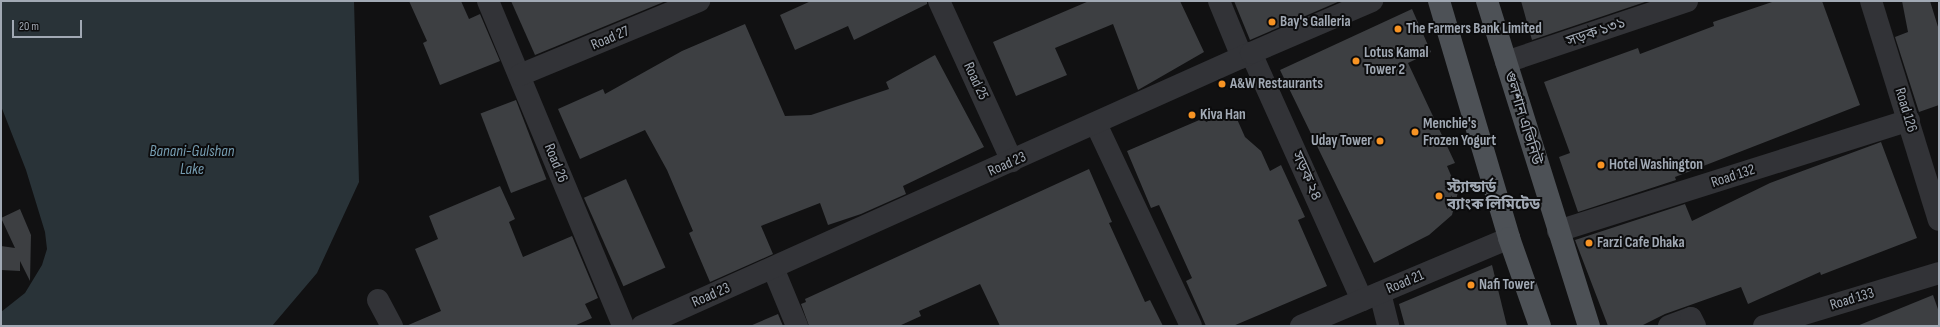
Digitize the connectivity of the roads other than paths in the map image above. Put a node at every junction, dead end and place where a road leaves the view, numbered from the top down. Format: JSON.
{"nodes":[{"id":1,"x":488,"y":1,"type":"edge"},
{"id":2,"x":699,"y":1,"type":"edge"},
{"id":3,"x":939,"y":1,"type":"edge"},
{"id":4,"x":1219,"y":1,"type":"edge"},
{"id":5,"x":1372,"y":1,"type":"edge"},
{"id":6,"x":1439,"y":1,"type":"edge"},
{"id":7,"x":1487,"y":1,"type":"edge"},
{"id":8,"x":1687,"y":1,"type":"edge"},
{"id":9,"x":1871,"y":1,"type":"edge"},
{"id":10,"x":1247,"y":55,"type":"junction"},
{"id":11,"x":1506,"y":62,"type":"junction"},
{"id":12,"x":520,"y":75,"type":"junction"},
{"id":13,"x":1909,"y":120,"type":"junction"},
{"id":14,"x":1096,"y":124,"type":"junction"},
{"id":15,"x":1012,"y":161,"type":"junction"},
{"id":16,"x":1939,"y":220,"type":"edge"},
{"id":17,"x":1558,"y":231,"type":"junction"},
{"id":18,"x":1509,"y":238,"type":"junction"},
{"id":19,"x":773,"y":268,"type":"junction"},
{"id":20,"x":1939,"y":273,"type":"edge"},
{"id":21,"x":1371,"y":297,"type":"junction"},
{"id":22,"x":378,"y":300,"type":"dead end"},
{"id":23,"x":392,"y":326,"type":"edge"},
{"id":24,"x":623,"y":326,"type":"edge"},
{"id":25,"x":642,"y":326,"type":"edge"},
{"id":26,"x":797,"y":326,"type":"edge"},
{"id":27,"x":1191,"y":326,"type":"edge"},
{"id":28,"x":1301,"y":326,"type":"edge"},
{"id":29,"x":1388,"y":326,"type":"edge"},
{"id":30,"x":1540,"y":326,"type":"edge"},
{"id":31,"x":1590,"y":326,"type":"edge"},
{"id":32,"x":1669,"y":326,"type":"edge"},
{"id":33,"x":1695,"y":326,"type":"edge"},
{"id":34,"x":1764,"y":326,"type":"edge"}],
"edges":[{"from":1,"to":12,"type":"street","name":"Road 26"},
{"from":2,"to":12,"type":"street","name":"Road 27"},
{"from":3,"to":15,"type":"street","name":"Road 25"},
{"from":4,"to":10,"type":"street","name":"সড়ক ২৪"},
{"from":5,"to":10,"type":"street","name":"Road 23"},
{"from":6,"to":18,"type":"main road"},
{"from":7,"to":11,"type":"main road","name":"গুলশান এভিনিউ"},
{"from":8,"to":11,"type":"street","name":"সড়ক ১৩১"},
{"from":9,"to":13,"type":"street","name":"Road 126"},
{"from":10,"to":14,"type":"street","name":"Road 23"},
{"from":10,"to":21,"type":"street","name":"সড়ক ২৪"},
{"from":11,"to":17,"type":"main road","name":"গুলশান এভিনিউ"},
{"from":12,"to":24,"type":"street","name":"Road 26"},
{"from":13,"to":16,"type":"street","name":"Road 126"},
{"from":13,"to":17,"type":"street","name":"Road 132"},
{"from":14,"to":15,"type":"street","name":"Road 23"},
{"from":14,"to":27,"type":"street"},
{"from":15,"to":19,"type":"street","name":"Road 23"},
{"from":17,"to":31,"type":"main road","name":"গুলশান এভিনিউ"},
{"from":18,"to":21,"type":"street","name":"Road 21"},
{"from":18,"to":30,"type":"main road"},
{"from":19,"to":25,"type":"street","name":"Road 23"},
{"from":19,"to":26,"type":"street"},
{"from":20,"to":34,"type":"street","name":"Road 133"},
{"from":21,"to":28,"type":"street","name":"Road 21"},
{"from":21,"to":29,"type":"street","name":"সড়ক ২৪"},
{"from":22,"to":23,"type":"street"},
{"from":32,"to":33,"type":"street"}]}
